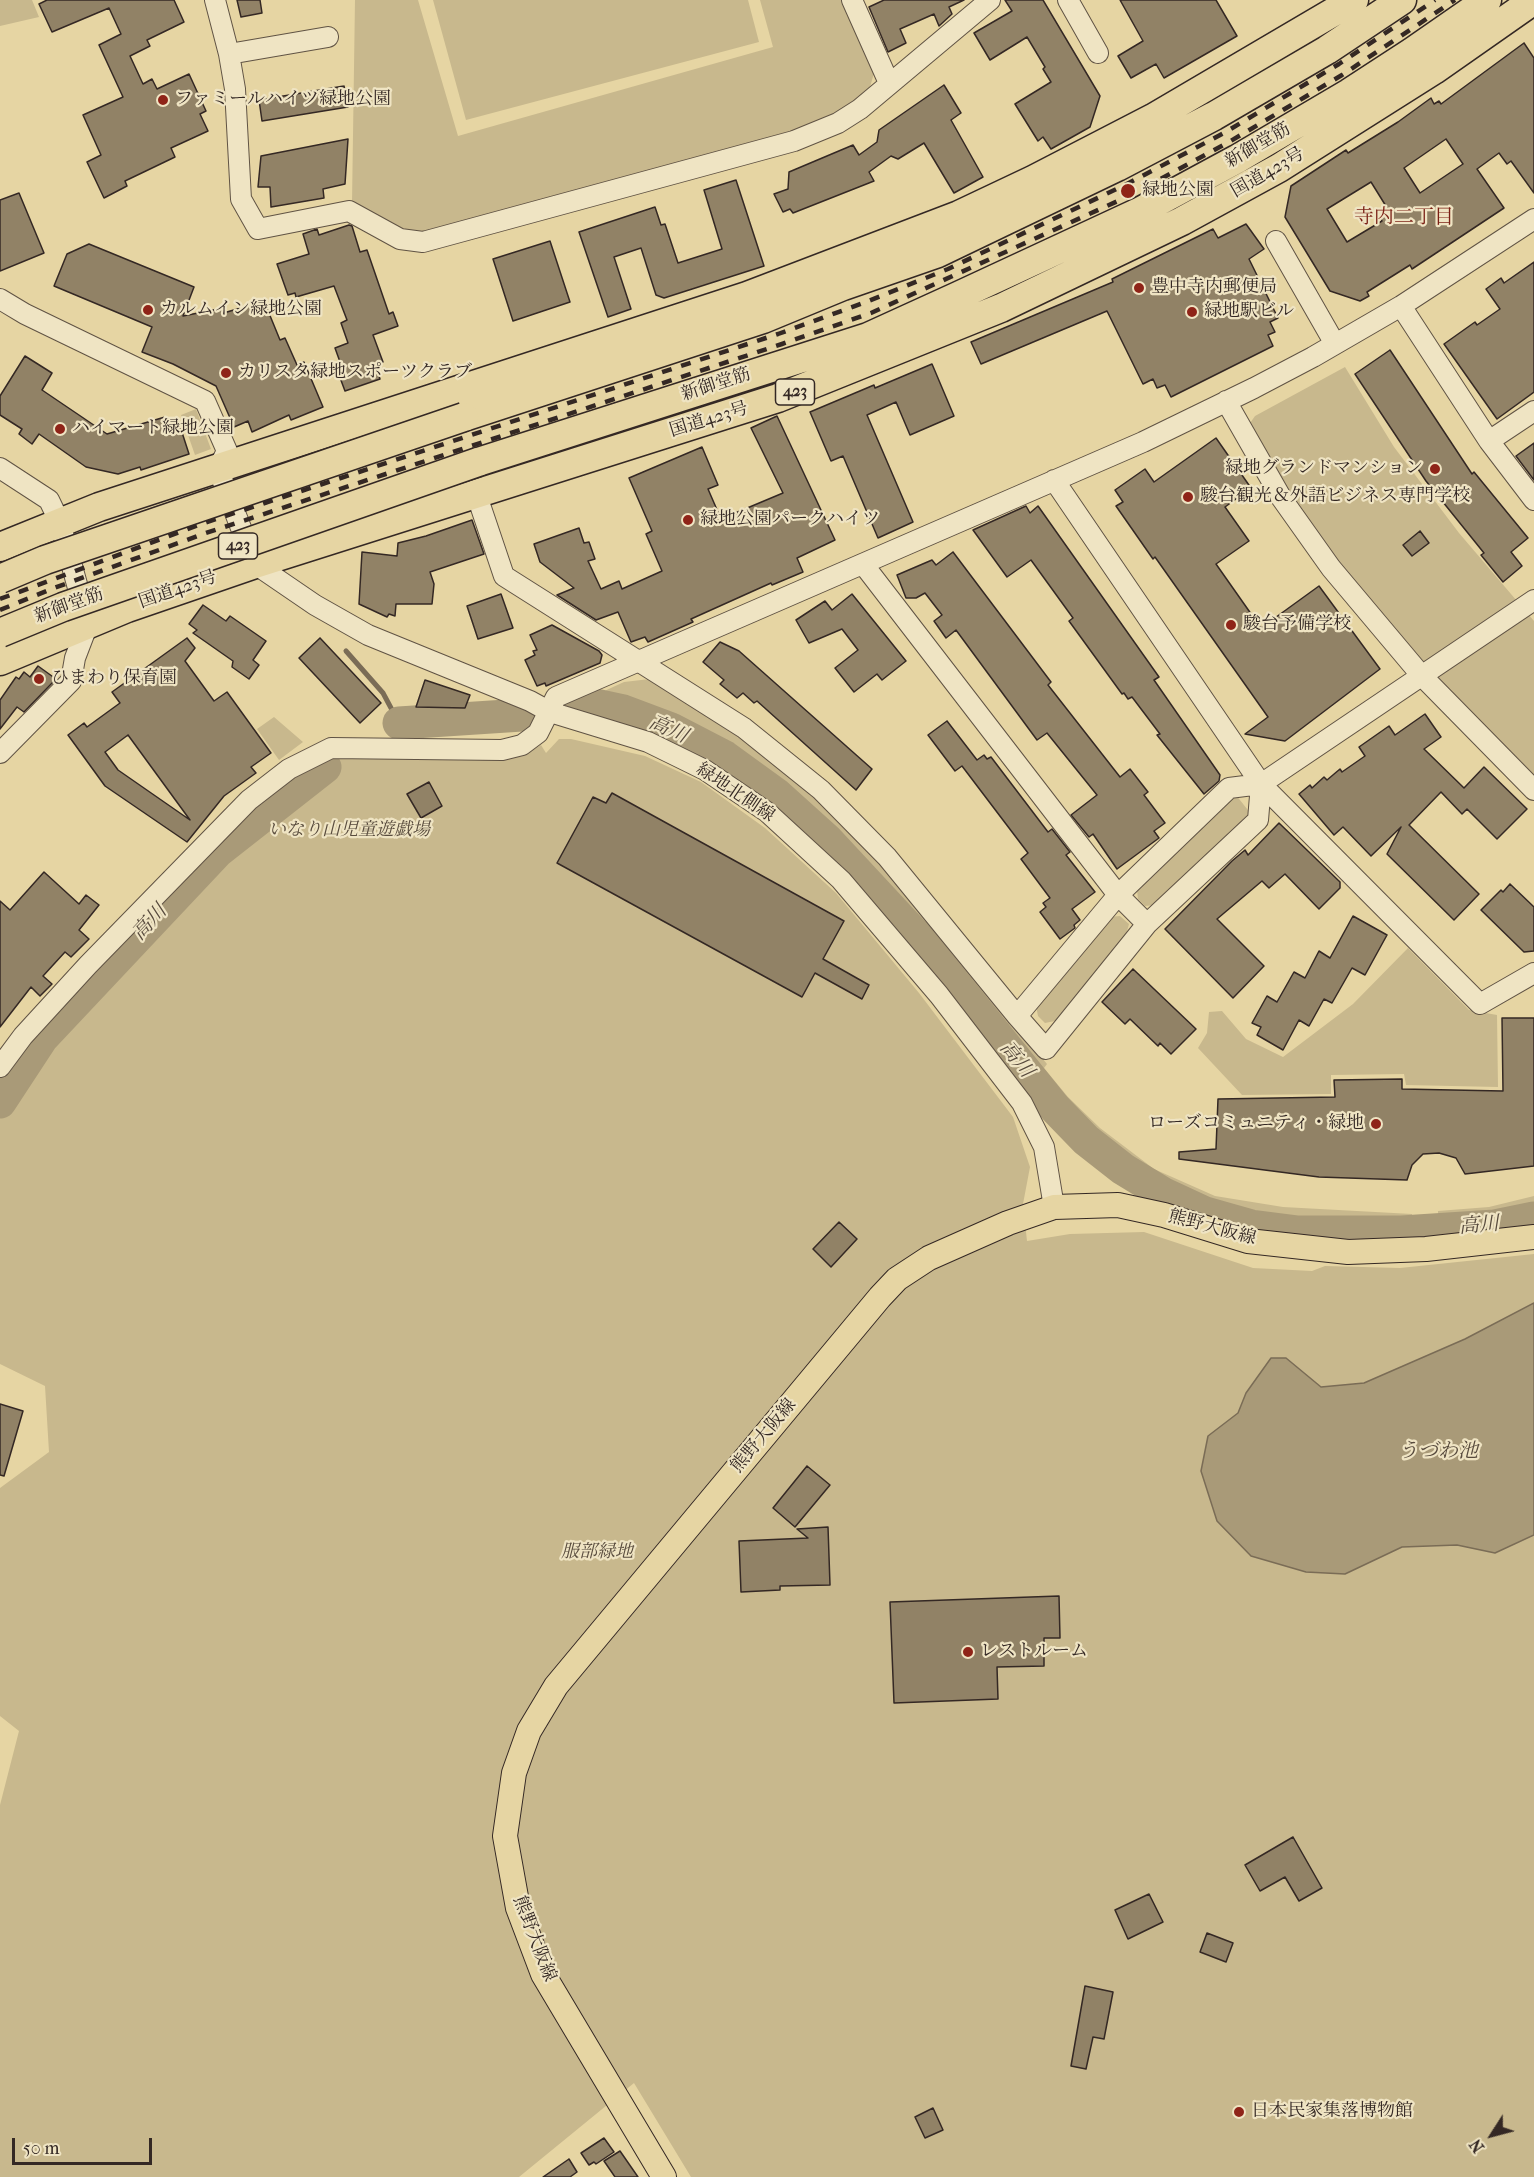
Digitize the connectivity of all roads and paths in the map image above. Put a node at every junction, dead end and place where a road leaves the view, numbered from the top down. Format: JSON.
{"nodes":[{"id":1,"x":215,"y":0,"type":"edge"},
{"id":2,"x":852,"y":0,"type":"edge"},
{"id":3,"x":990,"y":0,"type":"edge"},
{"id":4,"x":1068,"y":0,"type":"edge"},
{"id":5,"x":1354,"y":0,"type":"edge"},
{"id":6,"x":1402,"y":0,"type":"edge"},
{"id":7,"x":1487,"y":0,"type":"edge"},
{"id":8,"x":1509,"y":0,"type":"edge"},
{"id":9,"x":1534,"y":0,"type":"edge"},
{"id":10,"x":328,"y":37,"type":"dead end"},
{"id":11,"x":1098,"y":53,"type":"dead end"},
{"id":12,"x":229,"y":54,"type":"junction"},
{"id":13,"x":1434,"y":70,"type":"junction"},
{"id":14,"x":889,"y":83,"type":"junction"},
{"id":15,"x":959,"y":215,"type":"junction"},
{"id":16,"x":1534,"y":219,"type":"edge"},
{"id":17,"x":1276,"y":241,"type":"dead end"},
{"id":18,"x":843,"y":286,"type":"junction"},
{"id":19,"x":0,"y":299,"type":"edge"},
{"id":20,"x":1401,"y":306,"type":"junction"},
{"id":21,"x":1001,"y":308,"type":"junction"},
{"id":22,"x":868,"y":337,"type":"junction"},
{"id":23,"x":1335,"y":344,"type":"junction"},
{"id":24,"x":1226,"y":401,"type":"junction"},
{"id":25,"x":1534,"y":411,"type":"edge"},
{"id":26,"x":1489,"y":441,"type":"junction"},
{"id":27,"x":0,"y":468,"type":"edge"},
{"id":28,"x":218,"y":469,"type":"junction"},
{"id":29,"x":1054,"y":480,"type":"junction"},
{"id":30,"x":476,"y":493,"type":"junction"},
{"id":31,"x":1534,"y":500,"type":"edge"},
{"id":32,"x":60,"y":523,"type":"junction"},
{"id":33,"x":0,"y":547,"type":"edge"},
{"id":34,"x":255,"y":564,"type":"junction"},
{"id":35,"x":863,"y":564,"type":"junction"},
{"id":36,"x":0,"y":579,"type":"edge"},
{"id":37,"x":1529,"y":603,"type":"edge"},
{"id":38,"x":88,"y":624,"type":"junction"},
{"id":39,"x":0,"y":633,"type":"edge"},
{"id":40,"x":0,"y":661,"type":"edge"},
{"id":41,"x":636,"y":661,"type":"junction"},
{"id":42,"x":1421,"y":675,"type":"junction"},
{"id":43,"x":550,"y":712,"type":"junction"},
{"id":44,"x":0,"y":753,"type":"edge"},
{"id":45,"x":1261,"y":784,"type":"junction"},
{"id":46,"x":1534,"y":789,"type":"edge"},
{"id":47,"x":1118,"y":895,"type":"junction"},
{"id":48,"x":1147,"y":924,"type":"junction"},
{"id":49,"x":1534,"y":973,"type":"edge"},
{"id":50,"x":1017,"y":1016,"type":"junction"},
{"id":51,"x":3,"y":1056,"type":"edge"},
{"id":52,"x":1054,"y":1207,"type":"junction"},
{"id":53,"x":1534,"y":1237,"type":"edge"},
{"id":54,"x":664,"y":2177,"type":"edge"}],
"edges":[{"from":1,"to":12,"type":"street"},
{"from":2,"to":14,"type":"street"},
{"from":3,"to":14,"type":"street"},
{"from":4,"to":11,"type":"street"},
{"from":5,"to":15,"type":"highway"},
{"from":6,"to":18,"type":"highway"},
{"from":7,"to":22,"type":"highway","name":"新御堂筋","number":"423"},
{"from":8,"to":13,"type":"highway"},
{"from":9,"to":13,"type":"highway","name":"国道423号","number":"423"},
{"from":10,"to":12,"type":"street"},
{"from":12,"to":14,"type":"street"},
{"from":13,"to":21,"type":"highway","name":"国道423号","number":"423"},
{"from":15,"to":18,"type":"highway"},
{"from":15,"to":28,"type":"highway"},
{"from":16,"to":20,"type":"street"},
{"from":17,"to":23,"type":"street"},
{"from":18,"to":36,"type":"highway","bridge":true},
{"from":19,"to":28,"type":"street"},
{"from":20,"to":23,"type":"street"},
{"from":20,"to":26,"type":"street"},
{"from":21,"to":22,"type":"highway"},
{"from":21,"to":30,"type":"highway","name":"国道423号","number":"423"},
{"from":22,"to":39,"type":"highway","name":"新御堂筋","number":"423","bridge":true},
{"from":23,"to":24,"type":"street"},
{"from":24,"to":29,"type":"street"},
{"from":24,"to":42,"type":"street"},
{"from":25,"to":26,"type":"street"},
{"from":26,"to":31,"type":"street"},
{"from":27,"to":32,"type":"street"},
{"from":28,"to":32,"type":"highway"},
{"from":28,"to":34,"type":"street"},
{"from":29,"to":35,"type":"street"},
{"from":29,"to":45,"type":"street"},
{"from":30,"to":34,"type":"highway","name":"国道423号","number":"423"},
{"from":30,"to":41,"type":"street"},
{"from":32,"to":33,"type":"highway"},
{"from":32,"to":38,"type":"street"},
{"from":34,"to":38,"type":"highway","name":"国道423号","number":"423"},
{"from":34,"to":43,"type":"street","name":"緑地北側線"},
{"from":35,"to":41,"type":"street"},
{"from":35,"to":47,"type":"street"},
{"from":37,"to":42,"type":"street"},
{"from":38,"to":40,"type":"highway","name":"国道423号","number":"423"},
{"from":38,"to":44,"type":"street"},
{"from":41,"to":43,"type":"street"},
{"from":41,"to":50,"type":"street"},
{"from":42,"to":45,"type":"street"},
{"from":42,"to":46,"type":"street"},
{"from":43,"to":51,"type":"street"},
{"from":43,"to":52,"type":"street","name":"緑地北側線"},
{"from":45,"to":47,"type":"street"},
{"from":45,"to":48,"type":"street"},
{"from":45,"to":49,"type":"street"},
{"from":47,"to":48,"type":"street"},
{"from":47,"to":50,"type":"street"},
{"from":48,"to":50,"type":"street"},
{"from":52,"to":53,"type":"main road","name":"熊野大阪線"},
{"from":52,"to":54,"type":"main road","name":"熊野大阪線"}]}
